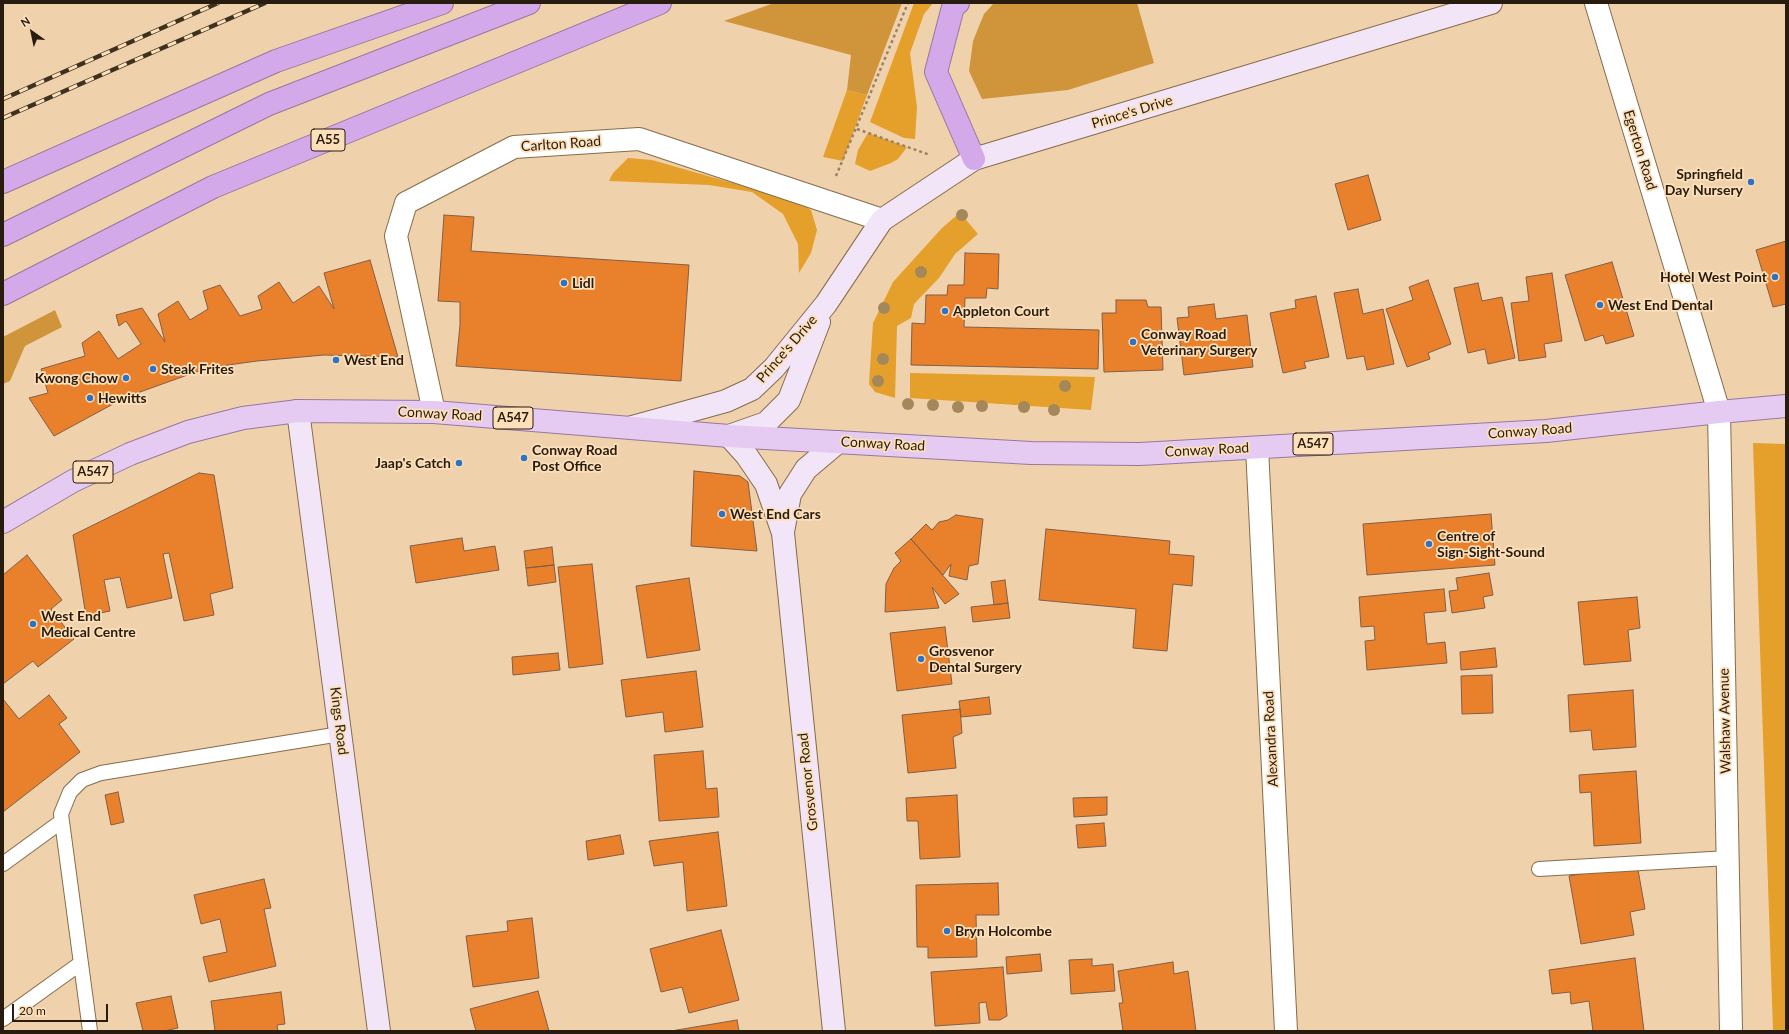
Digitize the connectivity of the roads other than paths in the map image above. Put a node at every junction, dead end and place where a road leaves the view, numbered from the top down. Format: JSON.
{"nodes":[{"id":1,"x":442,"y":3,"type":"edge"},
{"id":2,"x":529,"y":3,"type":"edge"},
{"id":3,"x":660,"y":3,"type":"edge"},
{"id":4,"x":958,"y":3,"type":"edge"},
{"id":5,"x":1491,"y":3,"type":"edge"},
{"id":6,"x":1596,"y":3,"type":"edge"},
{"id":7,"x":968,"y":163,"type":"junction"},
{"id":8,"x":3,"y":182,"type":"edge"},
{"id":9,"x":882,"y":220,"type":"junction"},
{"id":10,"x":3,"y":235,"type":"edge"},
{"id":11,"x":3,"y":294,"type":"edge"},
{"id":12,"x":826,"y":304,"type":"junction"},
{"id":13,"x":1786,"y":406,"type":"edge"},
{"id":14,"x":298,"y":411,"type":"junction"},
{"id":15,"x":434,"y":412,"type":"junction"},
{"id":16,"x":1718,"y":412,"type":"junction"},
{"id":17,"x":632,"y":427,"type":"junction"},
{"id":18,"x":728,"y":436,"type":"junction"},
{"id":19,"x":838,"y":442,"type":"junction"},
{"id":20,"x":1257,"y":448,"type":"junction"},
{"id":21,"x":3,"y":522,"type":"edge"},
{"id":22,"x":783,"y":533,"type":"junction"},
{"id":23,"x":340,"y":734,"type":"junction"},
{"id":24,"x":62,"y":820,"type":"junction"},
{"id":25,"x":1728,"y":858,"type":"junction"},
{"id":26,"x":3,"y":864,"type":"edge"},
{"id":27,"x":1539,"y":869,"type":"dead end"},
{"id":28,"x":81,"y":963,"type":"junction"},
{"id":29,"x":3,"y":1019,"type":"edge"},
{"id":30,"x":90,"y":1031,"type":"edge"},
{"id":31,"x":379,"y":1031,"type":"edge"},
{"id":32,"x":834,"y":1031,"type":"edge"},
{"id":33,"x":1286,"y":1031,"type":"edge"},
{"id":34,"x":1731,"y":1031,"type":"edge"}],
"edges":[{"from":1,"to":8,"type":"highway"},
{"from":2,"to":10,"type":"highway"},
{"from":3,"to":11,"type":"highway","number":"A55"},
{"from":4,"to":7,"type":"highway"},
{"from":5,"to":7,"type":"main road","name":"Prince's Drive"},
{"from":6,"to":16,"type":"street","name":"Egerton Road"},
{"from":7,"to":9,"type":"main road","name":"Prince's Drive"},
{"from":9,"to":12,"type":"main road","name":"Prince's Drive"},
{"from":9,"to":15,"type":"street","name":"Carlton Road"},
{"from":12,"to":17,"type":"main road","name":"Prince's Drive"},
{"from":12,"to":18,"type":"main road","name":"Prince's Drive"},
{"from":13,"to":16,"type":"main road","name":"Conway Road","number":"A547"},
{"from":14,"to":15,"type":"main road","name":"Conway Road","number":"A547"},
{"from":14,"to":21,"type":"main road","name":"Conway Road","number":"A547"},
{"from":14,"to":23,"type":"main road","name":"Kings Road"},
{"from":15,"to":17,"type":"main road","name":"Conway Road","number":"A547"},
{"from":16,"to":20,"type":"main road","name":"Conway Road","number":"A547"},
{"from":16,"to":25,"type":"street","name":"Walshaw Avenue"},
{"from":17,"to":18,"type":"main road","name":"Conway Road","number":"A547"},
{"from":18,"to":19,"type":"main road","name":"Conway Road","number":"A547"},
{"from":18,"to":22,"type":"main road","name":"Grosvenor Road"},
{"from":19,"to":20,"type":"main road","name":"Conway Road","number":"A547"},
{"from":19,"to":22,"type":"main road","name":"Grosvenor Road"},
{"from":20,"to":33,"type":"street","name":"Alexandra Road"},
{"from":22,"to":32,"type":"main road","name":"Grosvenor Road"},
{"from":23,"to":24,"type":"lane"},
{"from":23,"to":31,"type":"main road","name":"Kings Road"},
{"from":24,"to":26,"type":"lane"},
{"from":24,"to":28,"type":"lane"},
{"from":25,"to":27,"type":"lane"},
{"from":25,"to":34,"type":"street","name":"Walshaw Avenue"},
{"from":28,"to":29,"type":"lane"},
{"from":28,"to":30,"type":"lane"}]}
